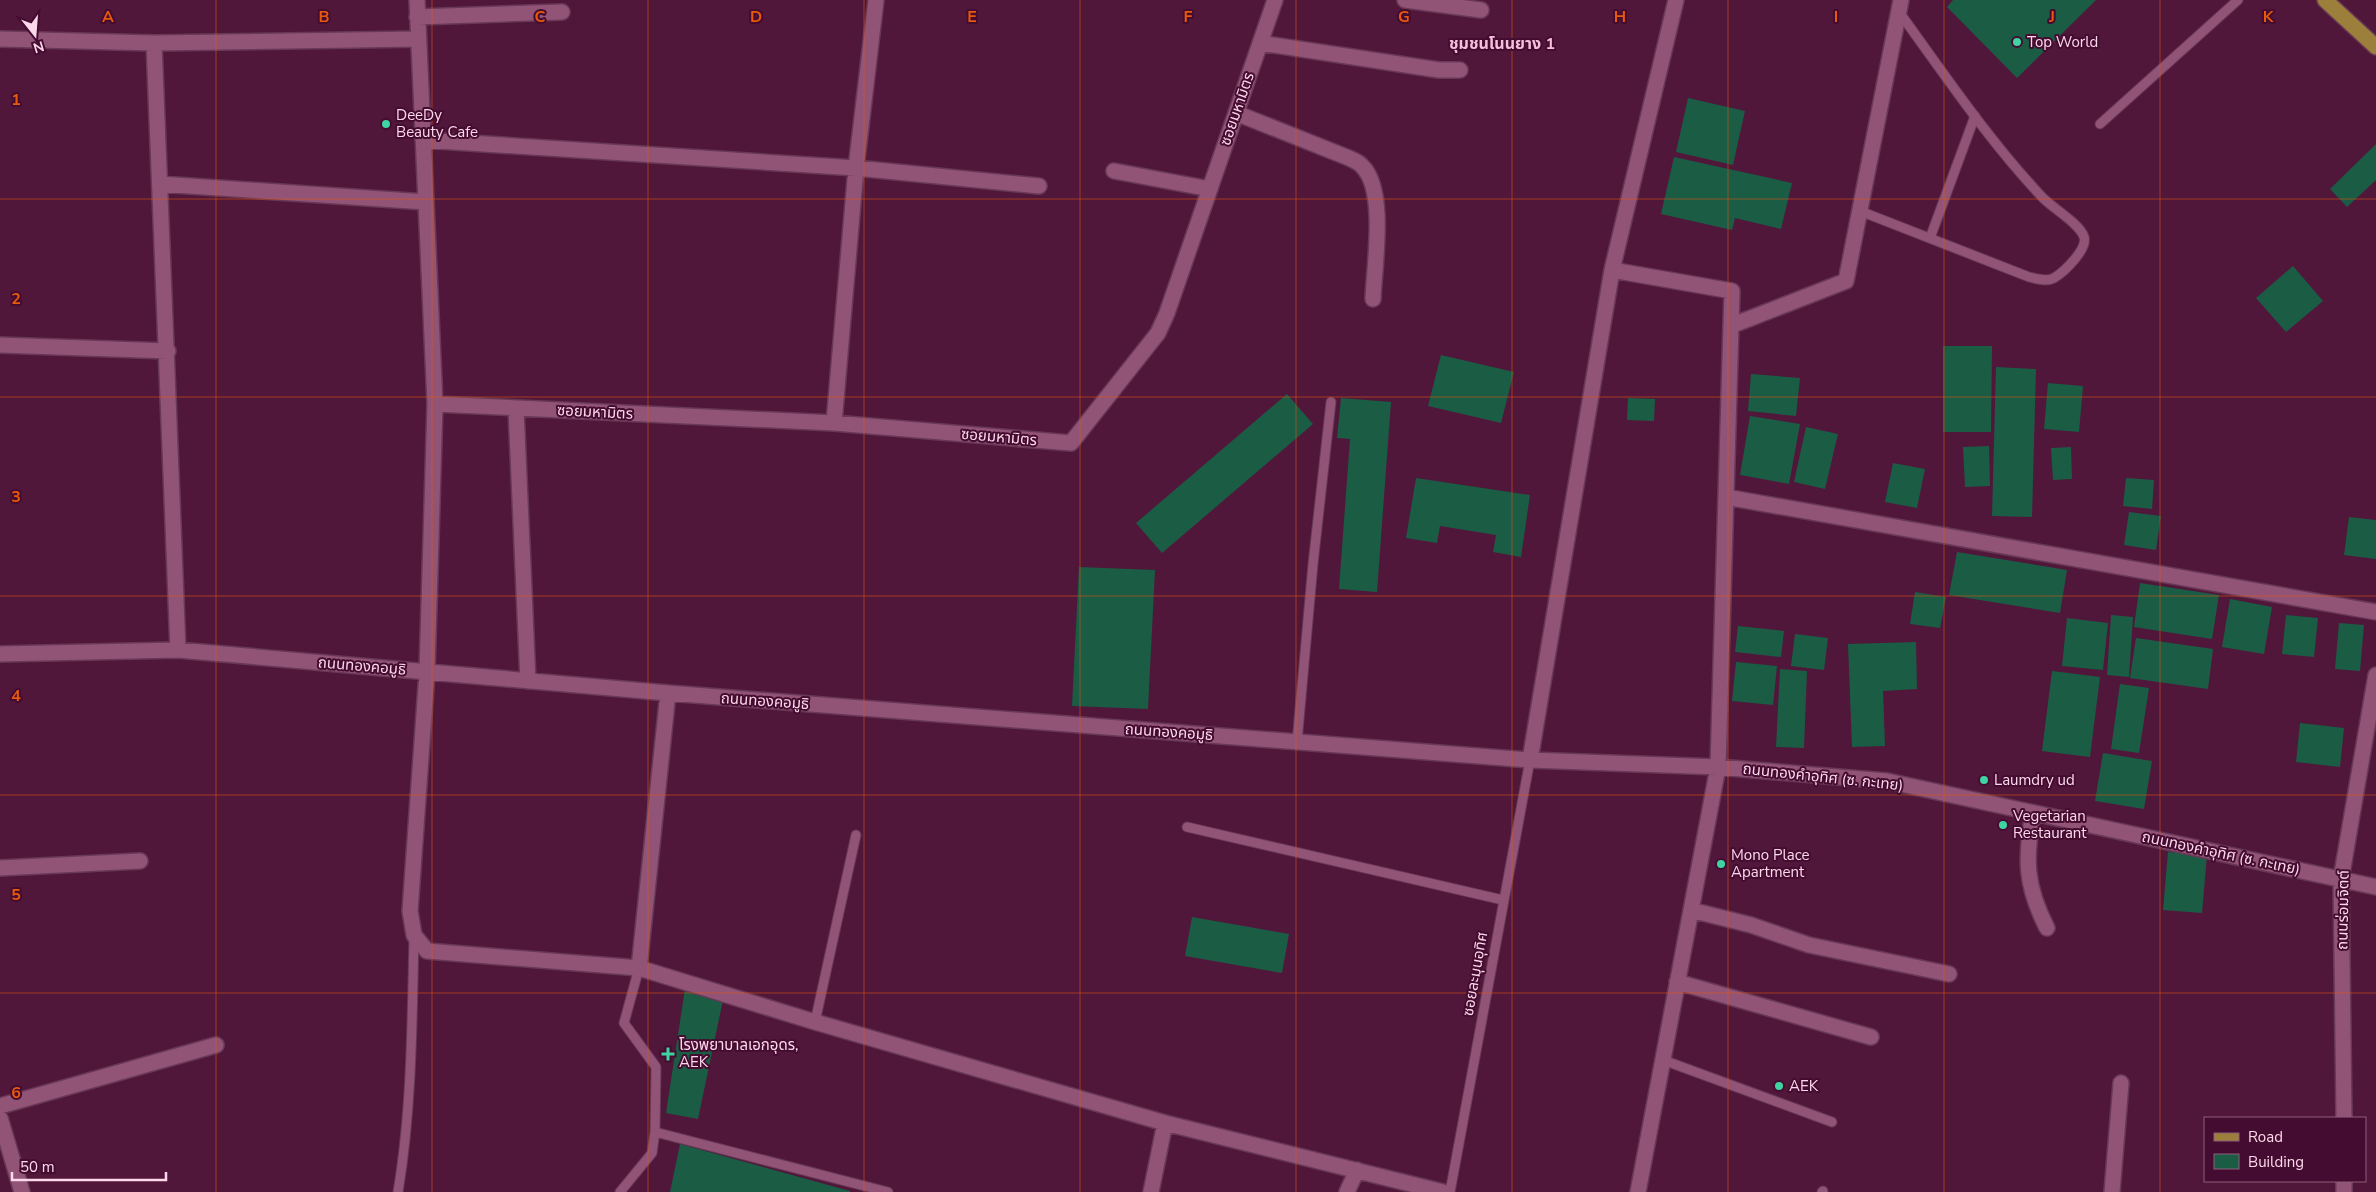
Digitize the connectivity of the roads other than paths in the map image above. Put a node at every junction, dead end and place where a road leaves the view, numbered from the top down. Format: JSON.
{"nodes":[{"id":1,"x":417,"y":0,"type":"edge"},
{"id":2,"x":876,"y":0,"type":"edge"},
{"id":3,"x":1275,"y":0,"type":"edge"},
{"id":4,"x":1405,"y":0,"type":"edge"},
{"id":5,"x":1676,"y":0,"type":"edge"},
{"id":6,"x":2238,"y":0,"type":"edge"},
{"id":7,"x":2325,"y":0,"type":"edge"},
{"id":8,"x":1900,"y":6,"type":"edge"},
{"id":9,"x":1481,"y":10,"type":"dead end"},
{"id":10,"x":562,"y":12,"type":"dead end"},
{"id":11,"x":417,"y":17,"type":"junction"},
{"id":12,"x":0,"y":39,"type":"edge"},
{"id":13,"x":418,"y":39,"type":"junction"},
{"id":14,"x":1260,"y":42,"type":"junction"},
{"id":15,"x":154,"y":43,"type":"junction"},
{"id":16,"x":2376,"y":47,"type":"edge"},
{"id":17,"x":1460,"y":70,"type":"dead end"},
{"id":18,"x":1236,"y":113,"type":"junction"},
{"id":19,"x":1975,"y":116,"type":"junction"},
{"id":20,"x":2100,"y":124,"type":"dead end"},
{"id":21,"x":423,"y":140,"type":"junction"},
{"id":22,"x":856,"y":168,"type":"junction"},
{"id":23,"x":1114,"y":171,"type":"dead end"},
{"id":24,"x":160,"y":184,"type":"junction"},
{"id":25,"x":1039,"y":186,"type":"dead end"},
{"id":26,"x":1210,"y":189,"type":"junction"},
{"id":27,"x":426,"y":202,"type":"junction"},
{"id":28,"x":1860,"y":210,"type":"junction"},
{"id":29,"x":1930,"y":238,"type":"junction"},
{"id":30,"x":1612,"y":270,"type":"junction"},
{"id":31,"x":1373,"y":299,"type":"dead end"},
{"id":32,"x":1733,"y":325,"type":"junction"},
{"id":33,"x":0,"y":345,"type":"edge"},
{"id":34,"x":168,"y":351,"type":"junction"},
{"id":35,"x":1331,"y":402,"type":"dead end"},
{"id":36,"x":435,"y":404,"type":"junction"},
{"id":37,"x":516,"y":409,"type":"junction"},
{"id":38,"x":834,"y":423,"type":"junction"},
{"id":39,"x":1726,"y":497,"type":"junction"},
{"id":40,"x":2376,"y":612,"type":"edge"},
{"id":41,"x":178,"y":650,"type":"junction"},
{"id":42,"x":0,"y":654,"type":"edge"},
{"id":43,"x":427,"y":672,"type":"junction"},
{"id":44,"x":2376,"y":675,"type":"edge"},
{"id":45,"x":528,"y":681,"type":"junction"},
{"id":46,"x":668,"y":693,"type":"junction"},
{"id":47,"x":1297,"y":742,"type":"junction"},
{"id":48,"x":1530,"y":760,"type":"junction"},
{"id":49,"x":1718,"y":766,"type":"junction"},
{"id":50,"x":2033,"y":813,"type":"junction"},
{"id":51,"x":1187,"y":827,"type":"dead end"},
{"id":52,"x":856,"y":835,"type":"dead end"},
{"id":53,"x":140,"y":861,"type":"dead end"},
{"id":54,"x":0,"y":868,"type":"edge"},
{"id":55,"x":2341,"y":879,"type":"junction"},
{"id":56,"x":2376,"y":887,"type":"edge"},
{"id":57,"x":1503,"y":900,"type":"junction"},
{"id":58,"x":1691,"y":910,"type":"junction"},
{"id":59,"x":2047,"y":928,"type":"dead end"},
{"id":60,"x":414,"y":935,"type":"junction"},
{"id":61,"x":639,"y":968,"type":"junction"},
{"id":62,"x":1949,"y":974,"type":"dead end"},
{"id":63,"x":1677,"y":982,"type":"junction"},
{"id":64,"x":815,"y":1022,"type":"junction"},
{"id":65,"x":1871,"y":1037,"type":"dead end"},
{"id":66,"x":216,"y":1045,"type":"dead end"},
{"id":67,"x":1663,"y":1060,"type":"junction"},
{"id":68,"x":2121,"y":1083,"type":"dead end"},
{"id":69,"x":0,"y":1106,"type":"edge"},
{"id":70,"x":2344,"y":1117,"type":"edge"},
{"id":71,"x":0,"y":1118,"type":"edge"},
{"id":72,"x":1165,"y":1122,"type":"junction"},
{"id":73,"x":1832,"y":1122,"type":"dead end"},
{"id":74,"x":655,"y":1132,"type":"junction"},
{"id":75,"x":1357,"y":1170,"type":"junction"},
{"id":76,"x":22,"y":1192,"type":"edge"},
{"id":77,"x":398,"y":1192,"type":"edge"},
{"id":78,"x":620,"y":1192,"type":"edge"},
{"id":79,"x":888,"y":1192,"type":"edge"},
{"id":80,"x":1152,"y":1192,"type":"edge"},
{"id":81,"x":1347,"y":1192,"type":"edge"},
{"id":82,"x":1444,"y":1192,"type":"edge"},
{"id":83,"x":1450,"y":1192,"type":"edge"},
{"id":84,"x":1638,"y":1192,"type":"edge"},
{"id":85,"x":2112,"y":1192,"type":"edge"}],
"edges":[{"from":1,"to":11,"type":"street"},
{"from":2,"to":22,"type":"street"},
{"from":3,"to":14,"type":"street","name":"ซอยมหามิตร"},
{"from":4,"to":9,"type":"street"},
{"from":5,"to":30,"type":"street"},
{"from":6,"to":20,"type":"lane"},
{"from":7,"to":16,"type":"main road"},
{"from":8,"to":19,"type":"lane"},
{"from":8,"to":28,"type":"street"},
{"from":10,"to":11,"type":"street"},
{"from":11,"to":13,"type":"street"},
{"from":12,"to":15,"type":"street"},
{"from":13,"to":15,"type":"street"},
{"from":13,"to":21,"type":"street"},
{"from":14,"to":17,"type":"street"},
{"from":14,"to":18,"type":"street","name":"ซอยมหามิตร"},
{"from":15,"to":24,"type":"street"},
{"from":18,"to":26,"type":"street","name":"ซอยมหามิตร"},
{"from":18,"to":31,"type":"street"},
{"from":19,"to":29,"type":"lane"},
{"from":19,"to":29,"type":"lane"},
{"from":21,"to":22,"type":"street"},
{"from":21,"to":27,"type":"street"},
{"from":22,"to":25,"type":"street"},
{"from":22,"to":38,"type":"street"},
{"from":23,"to":26,"type":"street"},
{"from":24,"to":27,"type":"street"},
{"from":24,"to":34,"type":"street"},
{"from":26,"to":38,"type":"street","name":"ซอยมหามิตร"},
{"from":27,"to":36,"type":"street"},
{"from":28,"to":29,"type":"lane"},
{"from":28,"to":32,"type":"street"},
{"from":30,"to":32,"type":"street"},
{"from":30,"to":48,"type":"street"},
{"from":32,"to":39,"type":"street"},
{"from":33,"to":34,"type":"street"},
{"from":34,"to":41,"type":"street"},
{"from":35,"to":47,"type":"lane"},
{"from":36,"to":37,"type":"street","name":"ซอยมหามิตร"},
{"from":36,"to":43,"type":"street"},
{"from":37,"to":38,"type":"street","name":"ซอยมหามิตร"},
{"from":37,"to":45,"type":"street"},
{"from":39,"to":40,"type":"street"},
{"from":39,"to":49,"type":"street"},
{"from":41,"to":42,"type":"street","name":"ถนนทองคอมูธิ"},
{"from":41,"to":43,"type":"street","name":"ถนนทองคอมูธิ"},
{"from":43,"to":45,"type":"street","name":"ถนนทองคอมูธิ"},
{"from":43,"to":60,"type":"street"},
{"from":44,"to":55,"type":"street","name":"ถนนร่อมจิตต์"},
{"from":45,"to":46,"type":"street","name":"ถนนทองคอมูธิ"},
{"from":46,"to":47,"type":"street","name":"ถนนทองคอมูธิ"},
{"from":46,"to":61,"type":"street"},
{"from":47,"to":48,"type":"street","name":"ถนนทองคอมูธิ"},
{"from":48,"to":49,"type":"street","name":"ถนนทองคำอุทิศ (ซ. กะเทย)"},
{"from":48,"to":57,"type":"lane","name":"ซอยละมุนอุทิศ"},
{"from":49,"to":50,"type":"street","name":"ถนนทองคำอุทิศ (ซ. กะเทย)"},
{"from":49,"to":58,"type":"street"},
{"from":50,"to":55,"type":"street","name":"ถนนทองคำอุทิศ (ซ. กะเทย)"},
{"from":50,"to":59,"type":"street"},
{"from":51,"to":57,"type":"lane"},
{"from":52,"to":64,"type":"lane"},
{"from":53,"to":54,"type":"street"},
{"from":55,"to":56,"type":"street","name":"ถนนทองคำอุทิศ (ซ. กะเทย)"},
{"from":55,"to":70,"type":"street","name":"ถนนร่อมจิตต์"},
{"from":57,"to":83,"type":"lane","name":"ซอยละมุนอุทิศ"},
{"from":58,"to":62,"type":"street"},
{"from":58,"to":63,"type":"street"},
{"from":60,"to":61,"type":"street"},
{"from":60,"to":77,"type":"lane"},
{"from":61,"to":64,"type":"street"},
{"from":61,"to":74,"type":"lane"},
{"from":63,"to":65,"type":"street"},
{"from":63,"to":67,"type":"street"},
{"from":64,"to":72,"type":"street"},
{"from":66,"to":69,"type":"street"},
{"from":67,"to":73,"type":"lane"},
{"from":67,"to":84,"type":"street"},
{"from":68,"to":85,"type":"street"},
{"from":71,"to":76,"type":"street"},
{"from":72,"to":75,"type":"street"},
{"from":72,"to":80,"type":"street"},
{"from":74,"to":78,"type":"lane"},
{"from":74,"to":79,"type":"lane"},
{"from":75,"to":81,"type":"street"},
{"from":75,"to":82,"type":"street"}]}
